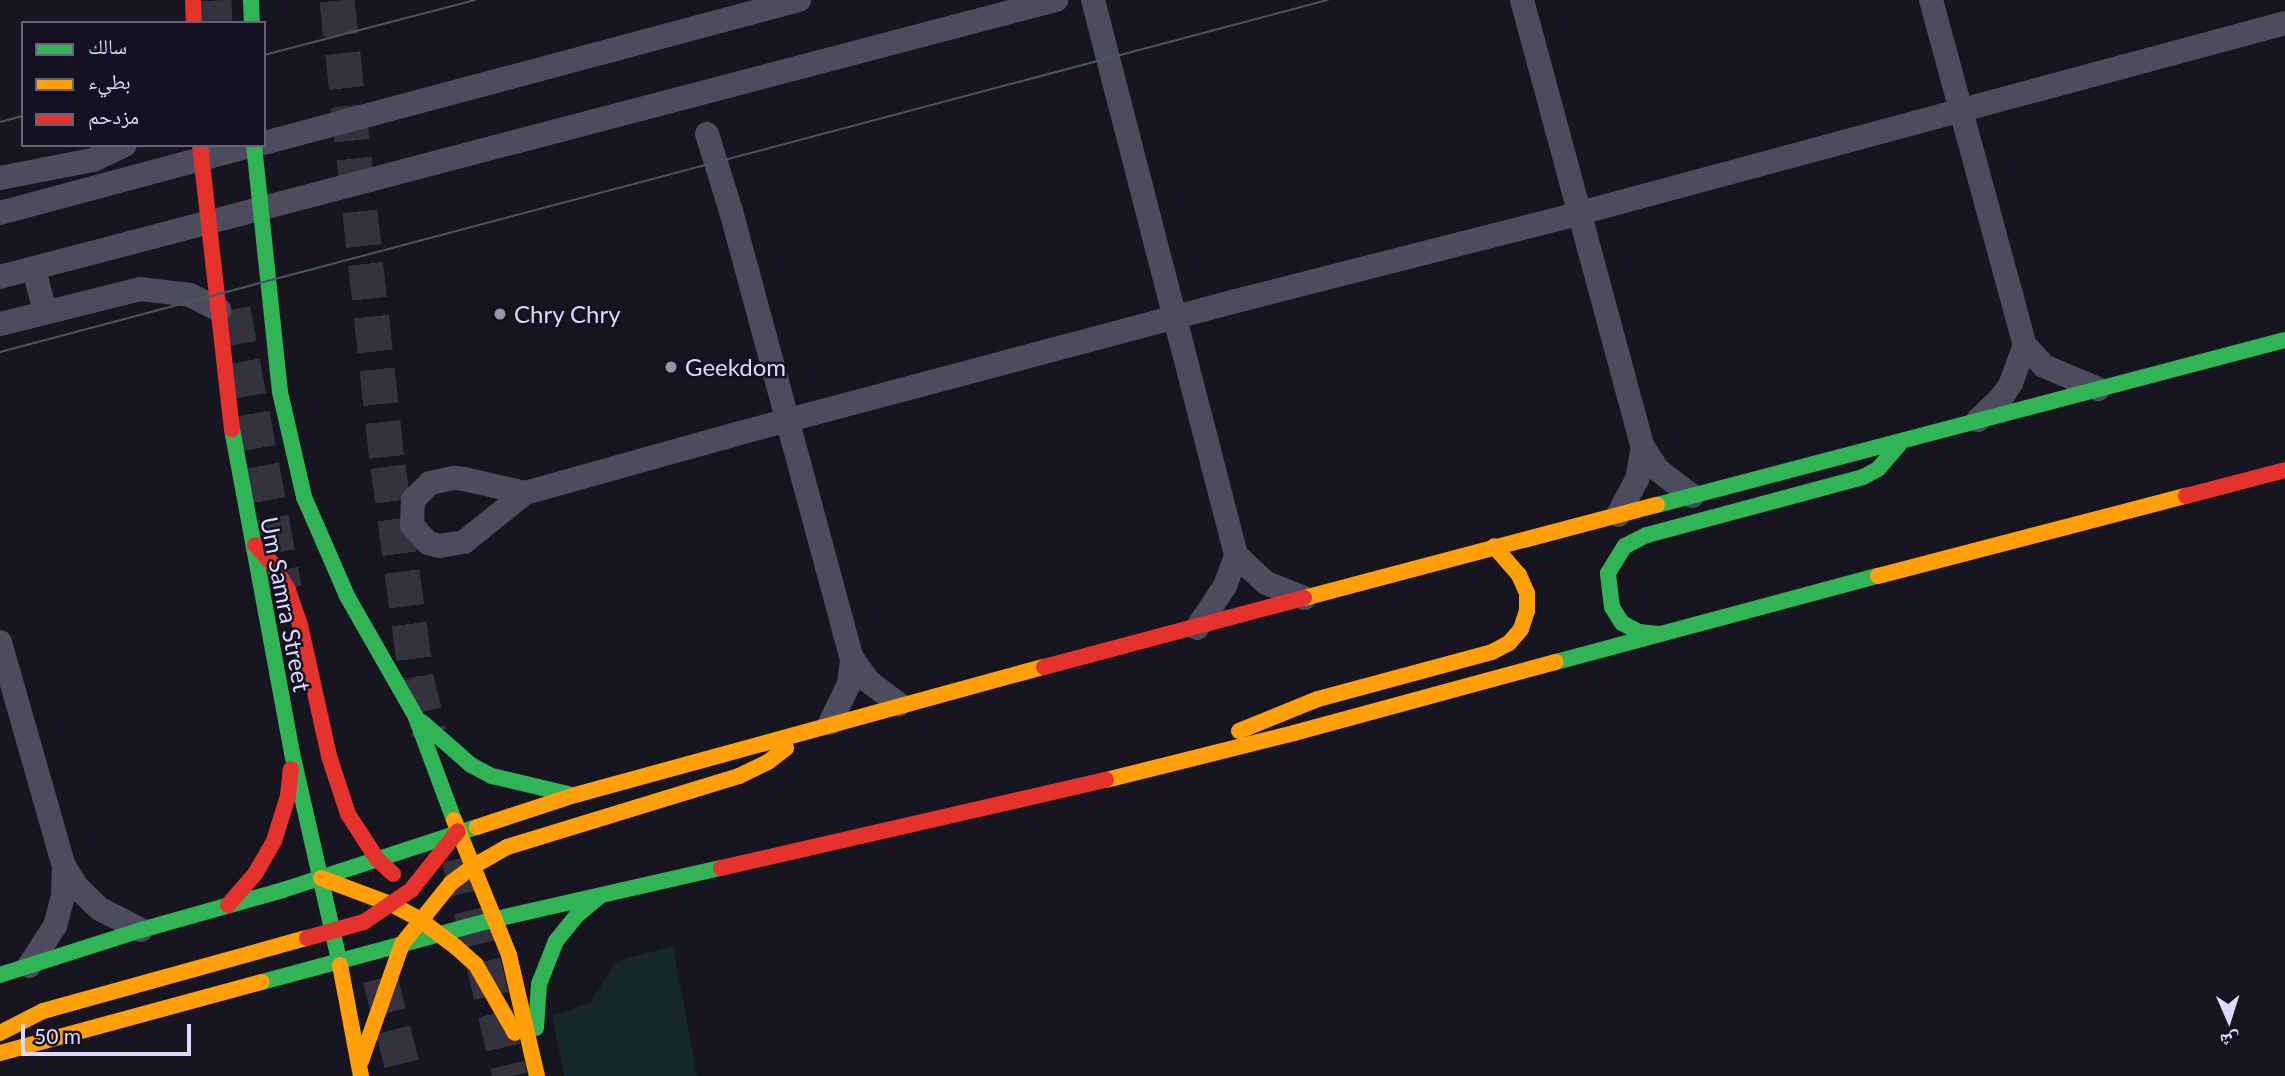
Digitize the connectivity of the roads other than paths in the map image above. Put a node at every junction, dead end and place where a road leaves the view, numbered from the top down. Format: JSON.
{"nodes":[{"id":1,"x":193,"y":0,"type":"edge"},
{"id":2,"x":251,"y":0,"type":"edge"},
{"id":3,"x":799,"y":0,"type":"edge"},
{"id":4,"x":1056,"y":0,"type":"edge"},
{"id":5,"x":1093,"y":0,"type":"edge"},
{"id":6,"x":1522,"y":0,"type":"edge"},
{"id":7,"x":1931,"y":0,"type":"edge"},
{"id":8,"x":194,"y":21,"type":"edge"},
{"id":9,"x":252,"y":21,"type":"edge"},
{"id":10,"x":2285,"y":23,"type":"edge"},
{"id":11,"x":1959,"y":111,"type":"junction"},
{"id":12,"x":706,"y":134,"type":"dead end"},
{"id":13,"x":266,"y":141,"type":"edge"},
{"id":14,"x":121,"y":147,"type":"edge"},
{"id":15,"x":239,"y":147,"type":"edge"},
{"id":16,"x":254,"y":147,"type":"edge"},
{"id":17,"x":200,"y":152,"type":"edge"},
{"id":18,"x":0,"y":178,"type":"edge"},
{"id":19,"x":259,"y":208,"type":"junction"},
{"id":20,"x":0,"y":213,"type":"edge"},
{"id":21,"x":1580,"y":213,"type":"junction"},
{"id":22,"x":209,"y":220,"type":"junction"},
{"id":23,"x":34,"y":268,"type":"junction"},
{"id":24,"x":0,"y":276,"type":"edge"},
{"id":25,"x":219,"y":310,"type":"junction"},
{"id":26,"x":45,"y":312,"type":"junction"},
{"id":27,"x":1173,"y":317,"type":"junction"},
{"id":28,"x":0,"y":324,"type":"edge"},
{"id":29,"x":2285,"y":340,"type":"edge"},
{"id":30,"x":2025,"y":345,"type":"junction"},
{"id":31,"x":2098,"y":389,"type":"junction"},
{"id":32,"x":1975,"y":422,"type":"junction"},
{"id":33,"x":787,"y":423,"type":"junction"},
{"id":34,"x":1901,"y":442,"type":"junction"},
{"id":35,"x":1643,"y":447,"type":"junction"},
{"id":36,"x":2285,"y":470,"type":"edge"},
{"id":37,"x":525,"y":493,"type":"dead end"},
{"id":38,"x":1692,"y":496,"type":"junction"},
{"id":39,"x":1618,"y":515,"type":"junction"},
{"id":40,"x":250,"y":540,"type":"junction"},
{"id":41,"x":1493,"y":546,"type":"junction"},
{"id":42,"x":1236,"y":555,"type":"junction"},
{"id":43,"x":1304,"y":598,"type":"junction"},
{"id":44,"x":1196,"y":628,"type":"junction"},
{"id":45,"x":1658,"y":634,"type":"junction"},
{"id":46,"x":0,"y":642,"type":"edge"},
{"id":47,"x":852,"y":658,"type":"junction"},
{"id":48,"x":900,"y":704,"type":"junction"},
{"id":49,"x":415,"y":715,"type":"junction"},
{"id":50,"x":821,"y":726,"type":"junction"},
{"id":51,"x":292,"y":753,"type":"junction"},
{"id":52,"x":1198,"y":757,"type":"junction"},
{"id":53,"x":575,"y":795,"type":"junction"},
{"id":54,"x":458,"y":831,"type":"junction"},
{"id":55,"x":377,"y":859,"type":"junction"},
{"id":56,"x":64,"y":866,"type":"junction"},
{"id":57,"x":472,"y":867,"type":"junction"},
{"id":58,"x":321,"y":878,"type":"junction"},
{"id":59,"x":411,"y":890,"type":"junction"},
{"id":60,"x":601,"y":895,"type":"junction"},
{"id":61,"x":228,"y":905,"type":"junction"},
{"id":62,"x":393,"y":905,"type":"junction"},
{"id":63,"x":447,"y":907,"type":"junction"},
{"id":64,"x":419,"y":919,"type":"junction"},
{"id":65,"x":490,"y":921,"type":"junction"},
{"id":66,"x":141,"y":930,"type":"junction"},
{"id":67,"x":333,"y":932,"type":"junction"},
{"id":68,"x":438,"y":933,"type":"junction"},
{"id":69,"x":402,"y":944,"type":"junction"},
{"id":70,"x":339,"y":962,"type":"junction"},
{"id":71,"x":29,"y":966,"type":"junction"},
{"id":72,"x":0,"y":975,"type":"edge"},
{"id":73,"x":0,"y":1033,"type":"edge"},
{"id":74,"x":0,"y":1053,"type":"edge"},
{"id":75,"x":360,"y":1071,"type":"edge"},
{"id":76,"x":536,"y":1071,"type":"edge"}],
"edges":[{"from":1,"to":8,"type":"street"},
{"from":2,"to":9,"type":"street"},
{"from":3,"to":13,"type":"street"},
{"from":4,"to":19,"type":"street"},
{"from":5,"to":27,"type":"street"},
{"from":6,"to":21,"type":"street"},
{"from":7,"to":11,"type":"street"},
{"from":10,"to":11,"type":"street"},
{"from":11,"to":21,"type":"street"},
{"from":11,"to":30,"type":"street"},
{"from":12,"to":33,"type":"street"},
{"from":14,"to":18,"type":"street"},
{"from":15,"to":17,"type":"street"},
{"from":16,"to":19,"type":"street","name":"Um Samra Street"},
{"from":17,"to":20,"type":"street"},
{"from":17,"to":22,"type":"street","name":"Um Samra Street"},
{"from":19,"to":22,"type":"street"},
{"from":19,"to":49,"type":"street","name":"Um Samra Street"},
{"from":21,"to":27,"type":"street"},
{"from":21,"to":35,"type":"street"},
{"from":22,"to":23,"type":"street"},
{"from":22,"to":25,"type":"street","name":"Um Samra Street"},
{"from":23,"to":24,"type":"street"},
{"from":23,"to":26,"type":"street"},
{"from":25,"to":26,"type":"street"},
{"from":25,"to":40,"type":"street","name":"Um Samra Street"},
{"from":26,"to":28,"type":"street"},
{"from":27,"to":33,"type":"street"},
{"from":27,"to":42,"type":"street"},
{"from":29,"to":31,"type":"street"},
{"from":30,"to":31,"type":"street"},
{"from":30,"to":32,"type":"street"},
{"from":31,"to":32,"type":"street"},
{"from":32,"to":34,"type":"street"},
{"from":33,"to":37,"type":"street"},
{"from":33,"to":47,"type":"street"},
{"from":34,"to":38,"type":"street"},
{"from":34,"to":45,"type":"street"},
{"from":35,"to":38,"type":"street"},
{"from":35,"to":39,"type":"street"},
{"from":36,"to":45,"type":"street"},
{"from":38,"to":39,"type":"street"},
{"from":39,"to":41,"type":"street"},
{"from":40,"to":51,"type":"street","name":"Um Samra Street"},
{"from":40,"to":55,"type":"street"},
{"from":41,"to":43,"type":"street"},
{"from":41,"to":52,"type":"street"},
{"from":42,"to":43,"type":"street"},
{"from":42,"to":44,"type":"street"},
{"from":43,"to":44,"type":"street"},
{"from":44,"to":48,"type":"street"},
{"from":45,"to":52,"type":"street"},
{"from":46,"to":56,"type":"street"},
{"from":47,"to":48,"type":"street"},
{"from":47,"to":50,"type":"street"},
{"from":48,"to":50,"type":"street"},
{"from":49,"to":53,"type":"street"},
{"from":49,"to":54,"type":"street","name":"Um Samra Street"},
{"from":50,"to":53,"type":"street"},
{"from":50,"to":57,"type":"street"},
{"from":51,"to":58,"type":"street","name":"Um Samra Street"},
{"from":51,"to":61,"type":"street"},
{"from":52,"to":60,"type":"street"},
{"from":53,"to":54,"type":"street"},
{"from":54,"to":55,"type":"street"},
{"from":54,"to":57,"type":"street","name":"Um Samra Street"},
{"from":54,"to":59,"type":"street"},
{"from":55,"to":58,"type":"street"},
{"from":55,"to":59,"type":"street"},
{"from":56,"to":66,"type":"street"},
{"from":56,"to":71,"type":"street"},
{"from":57,"to":63,"type":"street"},
{"from":57,"to":65,"type":"street","name":"Um Samra Street"},
{"from":58,"to":61,"type":"street"},
{"from":58,"to":62,"type":"street"},
{"from":58,"to":67,"type":"street","name":"Um Samra Street"},
{"from":59,"to":62,"type":"street"},
{"from":59,"to":63,"type":"street"},
{"from":60,"to":65,"type":"street"},
{"from":60,"to":76,"type":"street"},
{"from":61,"to":66,"type":"street"},
{"from":62,"to":64,"type":"street"},
{"from":62,"to":67,"type":"street"},
{"from":63,"to":64,"type":"street"},
{"from":63,"to":65,"type":"street"},
{"from":64,"to":68,"type":"street"},
{"from":64,"to":69,"type":"street"},
{"from":65,"to":68,"type":"street"},
{"from":65,"to":76,"type":"street","name":"Um Samra Street"},
{"from":66,"to":71,"type":"street"},
{"from":67,"to":70,"type":"street","name":"Um Samra Street"},
{"from":67,"to":73,"type":"street"},
{"from":68,"to":69,"type":"street"},
{"from":68,"to":76,"type":"street"},
{"from":69,"to":70,"type":"street"},
{"from":69,"to":75,"type":"street"},
{"from":70,"to":74,"type":"street"},
{"from":70,"to":75,"type":"street","name":"Um Samra Street"},
{"from":71,"to":72,"type":"street"}]}
